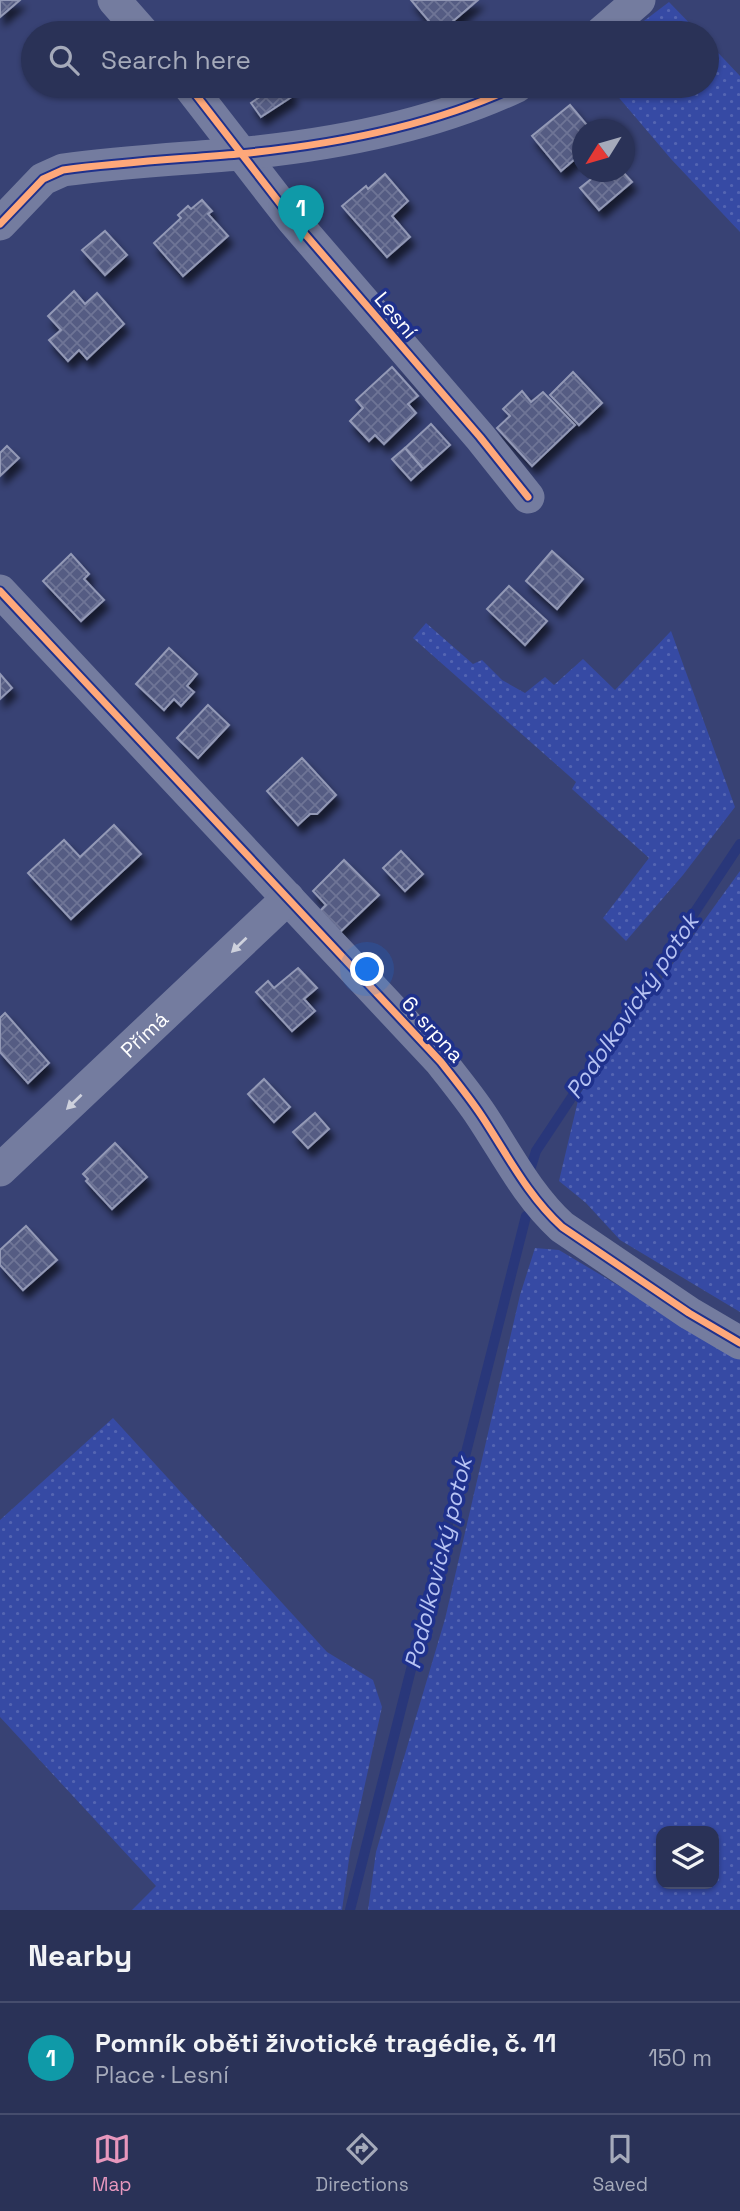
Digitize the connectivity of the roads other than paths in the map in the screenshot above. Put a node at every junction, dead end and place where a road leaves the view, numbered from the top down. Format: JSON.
{"nodes":[{"id":1,"x":114,"y":0,"type":"edge"},
{"id":2,"x":639,"y":0,"type":"edge"},
{"id":3,"x":132,"y":21,"type":"edge"},
{"id":4,"x":615,"y":21,"type":"edge"},
{"id":5,"x":199,"y":98,"type":"edge"},
{"id":6,"x":488,"y":98,"type":"edge"},
{"id":7,"x":240,"y":154,"type":"junction"},
{"id":8,"x":0,"y":225,"type":"edge"},
{"id":9,"x":528,"y":497,"type":"dead end"},
{"id":10,"x":0,"y":591,"type":"edge"},
{"id":11,"x":288,"y":898,"type":"junction"},
{"id":12,"x":0,"y":1170,"type":"edge"},
{"id":13,"x":740,"y":1343,"type":"edge"}],
"edges":[{"from":1,"to":3,"type":"street"},
{"from":2,"to":4,"type":"street"},
{"from":5,"to":7,"type":"street","name":"Lesní"},
{"from":6,"to":7,"type":"street"},
{"from":7,"to":8,"type":"street"},
{"from":7,"to":9,"type":"street","name":"Lesní"},
{"from":10,"to":11,"type":"street","name":"6. srpna"},
{"from":11,"to":12,"type":"street","name":"Přímá","one_way":true},
{"from":11,"to":13,"type":"street","name":"6. srpna"}]}
